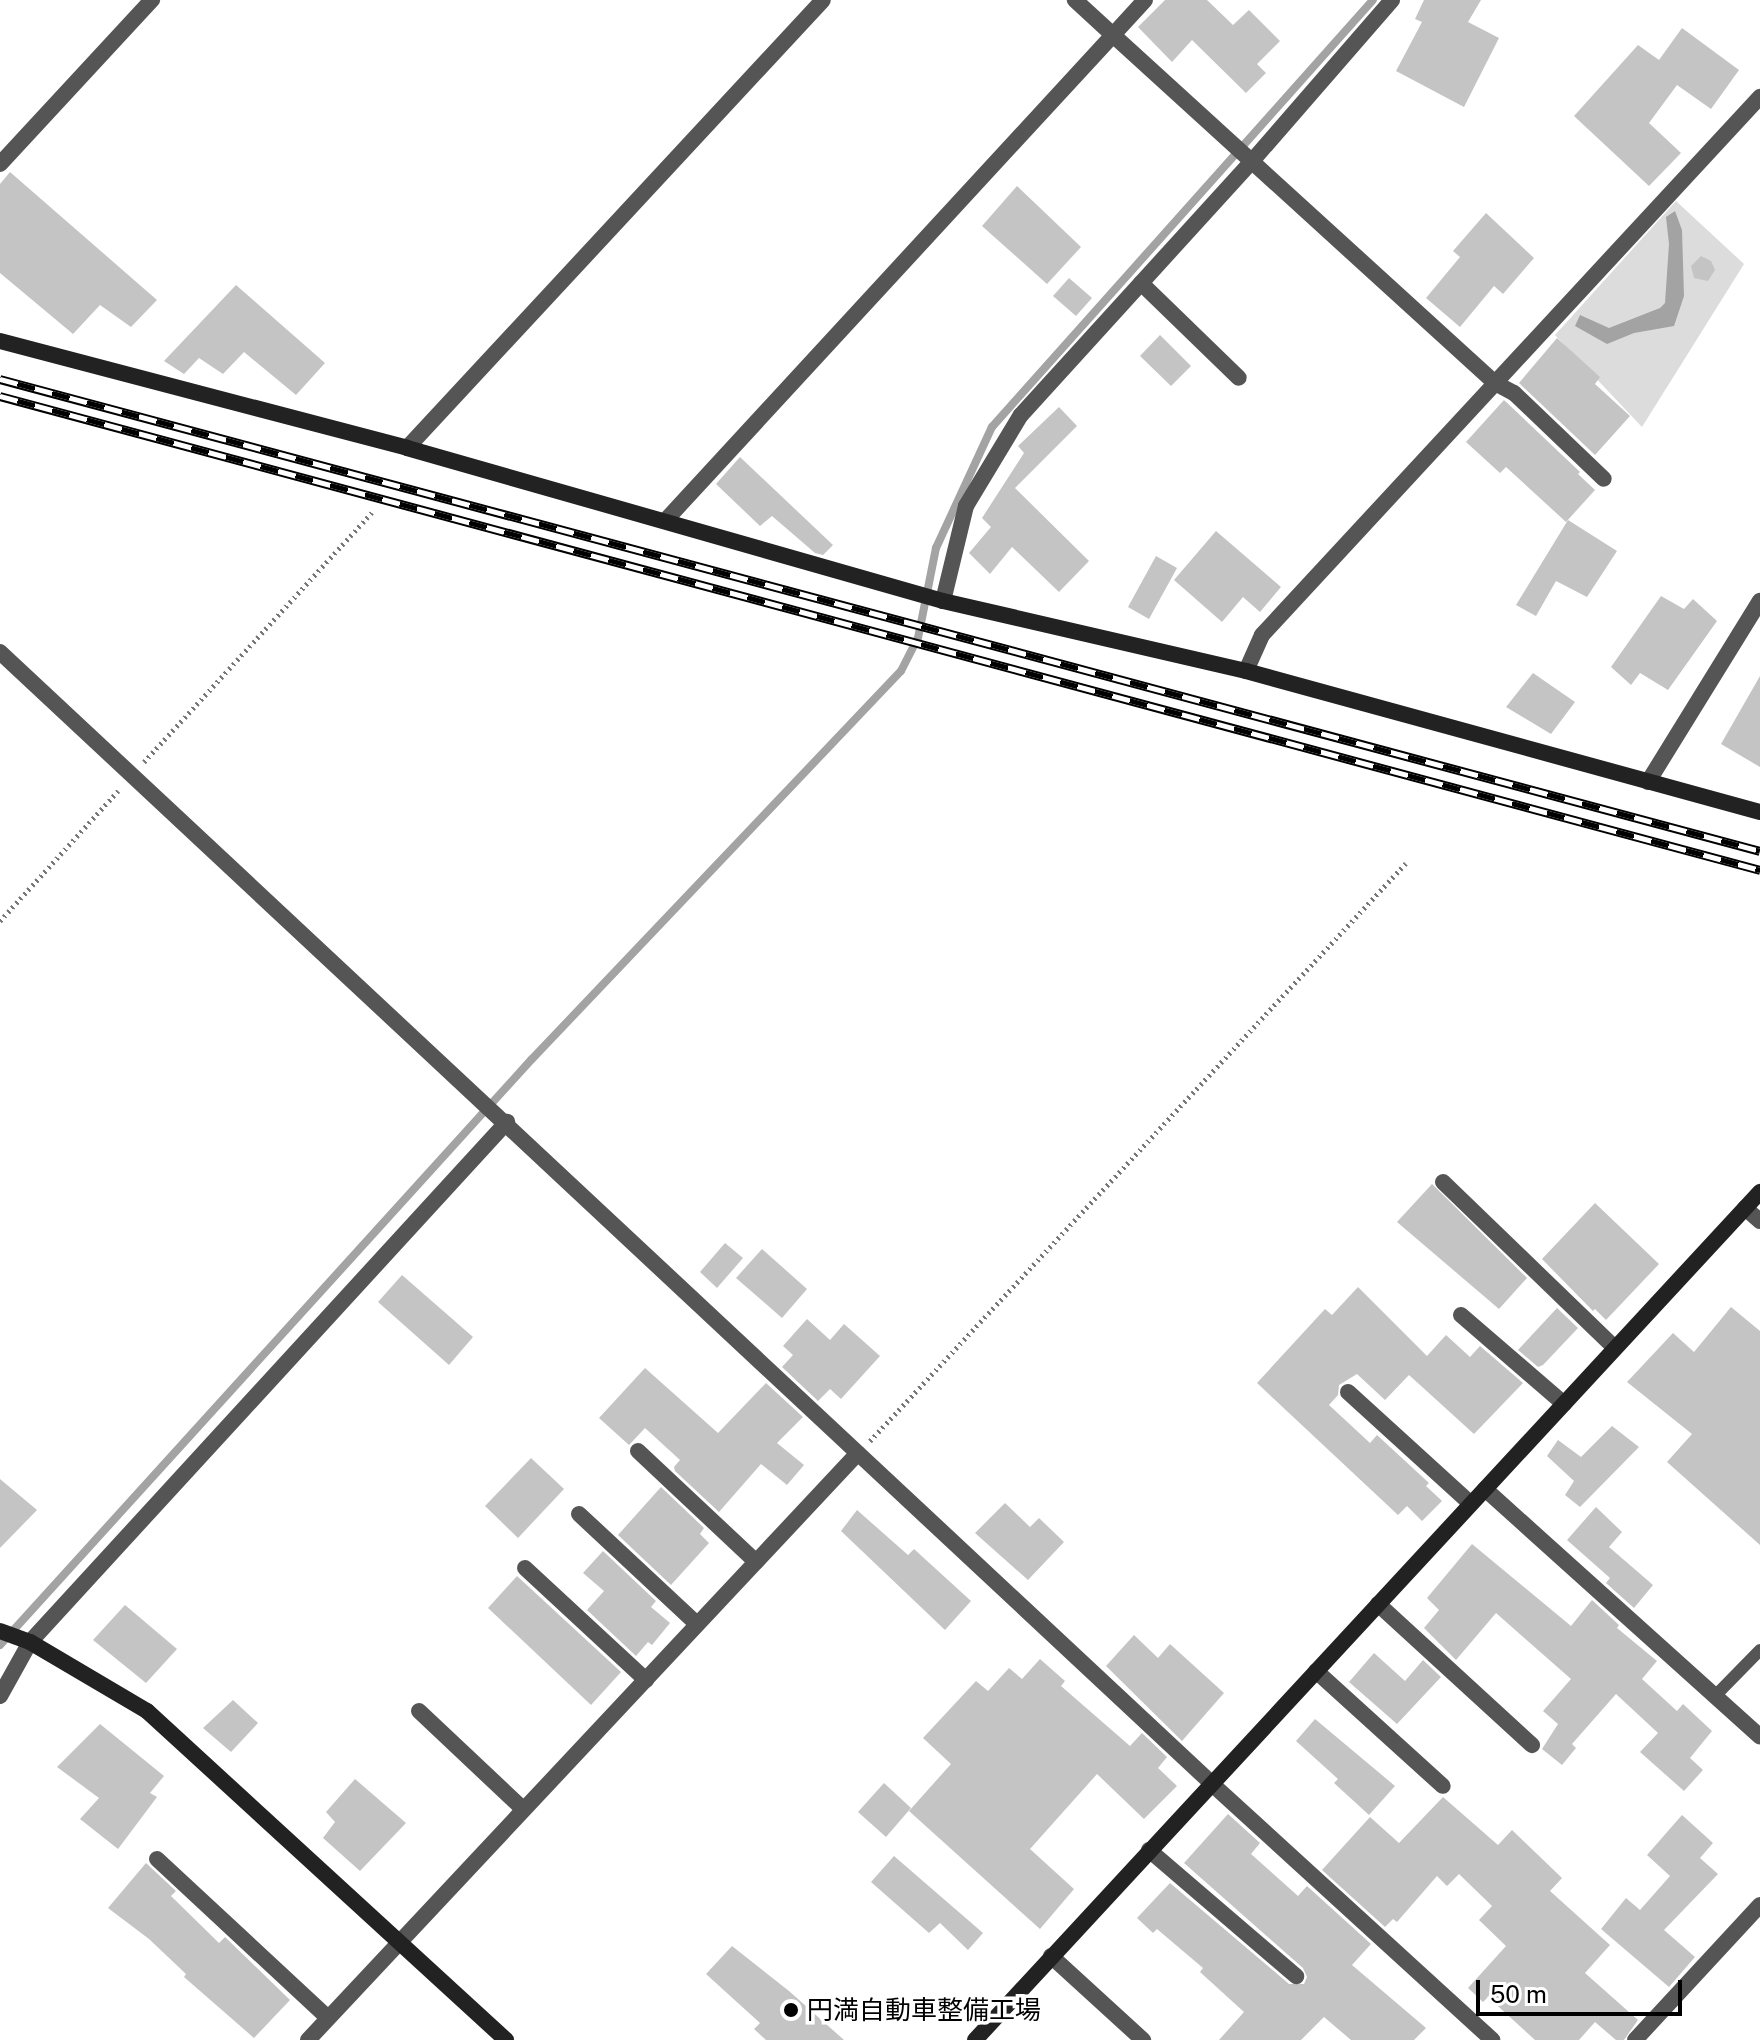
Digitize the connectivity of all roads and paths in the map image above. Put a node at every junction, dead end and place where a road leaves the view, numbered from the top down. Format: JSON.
{"nodes":[{"id":1,"x":152,"y":0,"type":"edge"},
{"id":2,"x":823,"y":0,"type":"edge"},
{"id":3,"x":1075,"y":0,"type":"edge"},
{"id":4,"x":1145,"y":0,"type":"edge"},
{"id":5,"x":1392,"y":0,"type":"edge"},
{"id":6,"x":1113,"y":35,"type":"junction"},
{"id":7,"x":1760,"y":97,"type":"edge"},
{"id":8,"x":1253,"y":160,"type":"junction"},
{"id":9,"x":0,"y":164,"type":"edge"},
{"id":10,"x":1141,"y":283,"type":"junction"},
{"id":11,"x":0,"y":341,"type":"edge"},
{"id":12,"x":1239,"y":378,"type":"dead end"},
{"id":13,"x":1495,"y":383,"type":"junction"},
{"id":14,"x":407,"y":448,"type":"junction"},
{"id":15,"x":1604,"y":479,"type":"dead end"},
{"id":16,"x":372,"y":512,"type":"dead end"},
{"id":17,"x":665,"y":521,"type":"junction"},
{"id":18,"x":943,"y":601,"type":"junction"},
{"id":19,"x":1760,"y":601,"type":"edge"},
{"id":20,"x":0,"y":652,"type":"edge"},
{"id":21,"x":1246,"y":671,"type":"junction"},
{"id":22,"x":132,"y":776,"type":"junction"},
{"id":23,"x":1648,"y":782,"type":"junction"},
{"id":24,"x":1760,"y":812,"type":"edge"},
{"id":25,"x":1406,"y":863,"type":"dead end"},
{"id":26,"x":0,"y":921,"type":"edge"},
{"id":27,"x":507,"y":1122,"type":"junction"},
{"id":28,"x":1443,"y":1182,"type":"dead end"},
{"id":29,"x":1760,"y":1192,"type":"edge"},
{"id":30,"x":1745,"y":1208,"type":"junction"},
{"id":31,"x":1760,"y":1221,"type":"edge"},
{"id":32,"x":1461,"y":1315,"type":"dead end"},
{"id":33,"x":1615,"y":1348,"type":"junction"},
{"id":34,"x":1348,"y":1392,"type":"dead end"},
{"id":35,"x":1564,"y":1404,"type":"junction"},
{"id":36,"x":638,"y":1451,"type":"dead end"},
{"id":37,"x":858,"y":1453,"type":"junction"},
{"id":38,"x":1485,"y":1489,"type":"junction"},
{"id":39,"x":1471,"y":1504,"type":"junction"},
{"id":40,"x":579,"y":1514,"type":"dead end"},
{"id":41,"x":756,"y":1562,"type":"junction"},
{"id":42,"x":525,"y":1568,"type":"dead end"},
{"id":43,"x":1378,"y":1604,"type":"junction"},
{"id":44,"x":697,"y":1624,"type":"junction"},
{"id":45,"x":0,"y":1631,"type":"edge"},
{"id":46,"x":30,"y":1642,"type":"junction"},
{"id":47,"x":1760,"y":1650,"type":"edge"},
{"id":48,"x":1316,"y":1671,"type":"junction"},
{"id":49,"x":646,"y":1680,"type":"junction"},
{"id":50,"x":1716,"y":1695,"type":"junction"},
{"id":51,"x":0,"y":1696,"type":"edge"},
{"id":52,"x":419,"y":1711,"type":"dead end"},
{"id":53,"x":1760,"y":1737,"type":"edge"},
{"id":54,"x":1532,"y":1745,"type":"dead end"},
{"id":55,"x":1211,"y":1783,"type":"junction"},
{"id":56,"x":1443,"y":1786,"type":"dead end"},
{"id":57,"x":523,"y":1809,"type":"junction"},
{"id":58,"x":1149,"y":1850,"type":"junction"},
{"id":59,"x":157,"y":1859,"type":"dead end"},
{"id":60,"x":1760,"y":1905,"type":"edge"},
{"id":61,"x":400,"y":1941,"type":"junction"},
{"id":62,"x":1051,"y":1956,"type":"junction"},
{"id":63,"x":1296,"y":1976,"type":"dead end"},
{"id":64,"x":328,"y":2018,"type":"junction"},
{"id":65,"x":308,"y":2040,"type":"edge"},
{"id":66,"x":506,"y":2040,"type":"edge"},
{"id":67,"x":975,"y":2040,"type":"edge"},
{"id":68,"x":1143,"y":2040,"type":"edge"},
{"id":69,"x":1492,"y":2040,"type":"edge"},
{"id":70,"x":1635,"y":2040,"type":"edge"}],
"edges":[{"from":1,"to":9,"type":"street"},
{"from":2,"to":14,"type":"street"},
{"from":3,"to":6,"type":"street"},
{"from":4,"to":6,"type":"street"},
{"from":5,"to":8,"type":"street"},
{"from":6,"to":8,"type":"street"},
{"from":6,"to":17,"type":"street"},
{"from":7,"to":13,"type":"street"},
{"from":8,"to":10,"type":"street"},
{"from":8,"to":13,"type":"street"},
{"from":10,"to":12,"type":"street"},
{"from":10,"to":18,"type":"street"},
{"from":11,"to":14,"type":"street"},
{"from":13,"to":15,"type":"street"},
{"from":13,"to":21,"type":"street"},
{"from":14,"to":17,"type":"street"},
{"from":16,"to":22,"type":"path"},
{"from":17,"to":18,"type":"street"},
{"from":18,"to":21,"type":"street"},
{"from":19,"to":23,"type":"street"},
{"from":20,"to":22,"type":"street"},
{"from":21,"to":23,"type":"street"},
{"from":22,"to":26,"type":"path"},
{"from":22,"to":27,"type":"street"},
{"from":23,"to":24,"type":"street"},
{"from":25,"to":37,"type":"path"},
{"from":27,"to":37,"type":"street"},
{"from":27,"to":46,"type":"street"},
{"from":28,"to":33,"type":"street"},
{"from":29,"to":30,"type":"street"},
{"from":30,"to":31,"type":"street"},
{"from":30,"to":33,"type":"street"},
{"from":32,"to":35,"type":"street"},
{"from":33,"to":35,"type":"street"},
{"from":34,"to":39,"type":"street"},
{"from":35,"to":38,"type":"street"},
{"from":36,"to":41,"type":"street"},
{"from":37,"to":41,"type":"street"},
{"from":37,"to":55,"type":"street"},
{"from":38,"to":39,"type":"street"},
{"from":38,"to":50,"type":"street"},
{"from":39,"to":43,"type":"street"},
{"from":40,"to":44,"type":"street"},
{"from":41,"to":44,"type":"street"},
{"from":42,"to":49,"type":"street"},
{"from":43,"to":48,"type":"street"},
{"from":43,"to":54,"type":"street"},
{"from":44,"to":49,"type":"street"},
{"from":45,"to":46,"type":"street"},
{"from":46,"to":51,"type":"street"},
{"from":46,"to":61,"type":"street"},
{"from":47,"to":50,"type":"lane"},
{"from":48,"to":55,"type":"street"},
{"from":48,"to":56,"type":"street"},
{"from":49,"to":57,"type":"street"},
{"from":50,"to":53,"type":"street"},
{"from":52,"to":57,"type":"street"},
{"from":55,"to":58,"type":"street"},
{"from":55,"to":69,"type":"street"},
{"from":57,"to":61,"type":"street"},
{"from":58,"to":62,"type":"street"},
{"from":58,"to":63,"type":"street"},
{"from":59,"to":64,"type":"street"},
{"from":60,"to":70,"type":"street"},
{"from":61,"to":64,"type":"street"},
{"from":61,"to":66,"type":"street"},
{"from":62,"to":67,"type":"street"},
{"from":62,"to":68,"type":"street"},
{"from":64,"to":65,"type":"street"}]}
